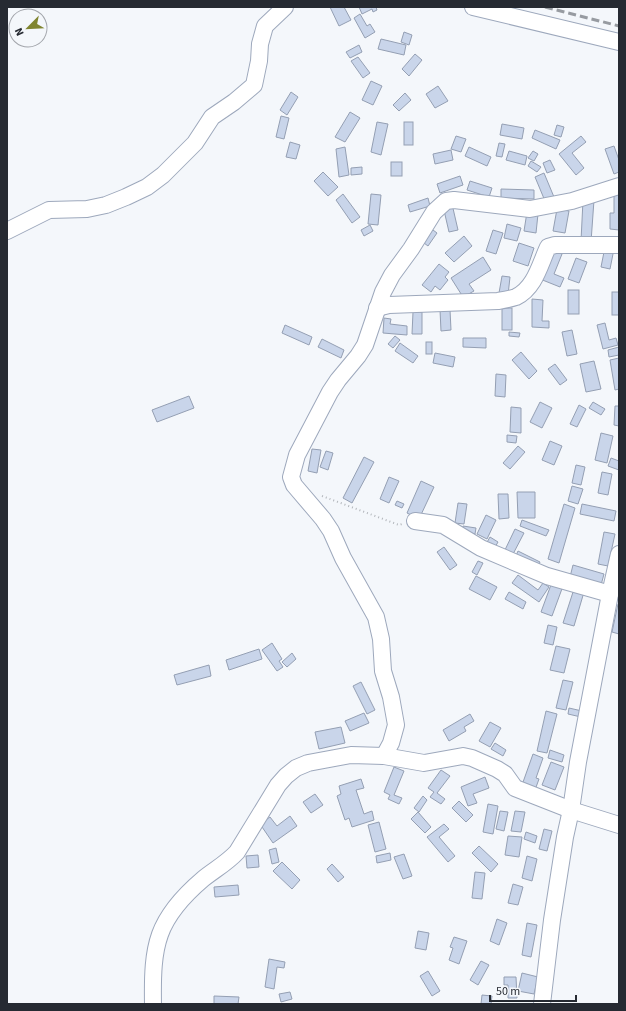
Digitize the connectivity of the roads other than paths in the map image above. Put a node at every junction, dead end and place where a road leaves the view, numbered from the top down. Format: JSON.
{"nodes":[{"id":1,"x":284,"y":7,"type":"edge"},
{"id":2,"x":473,"y":7,"type":"edge"},
{"id":3,"x":619,"y":42,"type":"edge"},
{"id":4,"x":619,"y":186,"type":"edge"},
{"id":5,"x":7,"y":231,"type":"edge"},
{"id":6,"x":619,"y":245,"type":"edge"},
{"id":7,"x":377,"y":308,"type":"junction"},
{"id":8,"x":415,"y":521,"type":"road end"},
{"id":9,"x":619,"y":554,"type":"edge"},
{"id":10,"x":610,"y":594,"type":"junction"},
{"id":11,"x":384,"y":756,"type":"junction"},
{"id":12,"x":571,"y":810,"type":"junction"},
{"id":13,"x":619,"y":825,"type":"edge"},
{"id":14,"x":154,"y":1004,"type":"edge"},
{"id":15,"x":542,"y":1004,"type":"edge"}],
"edges":[{"from":1,"to":5,"type":"street"},
{"from":2,"to":3,"type":"street"},
{"from":4,"to":7,"type":"street"},
{"from":6,"to":7,"type":"street"},
{"from":7,"to":11,"type":"street"},
{"from":8,"to":10,"type":"street"},
{"from":9,"to":10,"type":"street"},
{"from":10,"to":12,"type":"street"},
{"from":11,"to":12,"type":"street"},
{"from":11,"to":14,"type":"street"},
{"from":12,"to":13,"type":"street"},
{"from":12,"to":15,"type":"street"}]}
